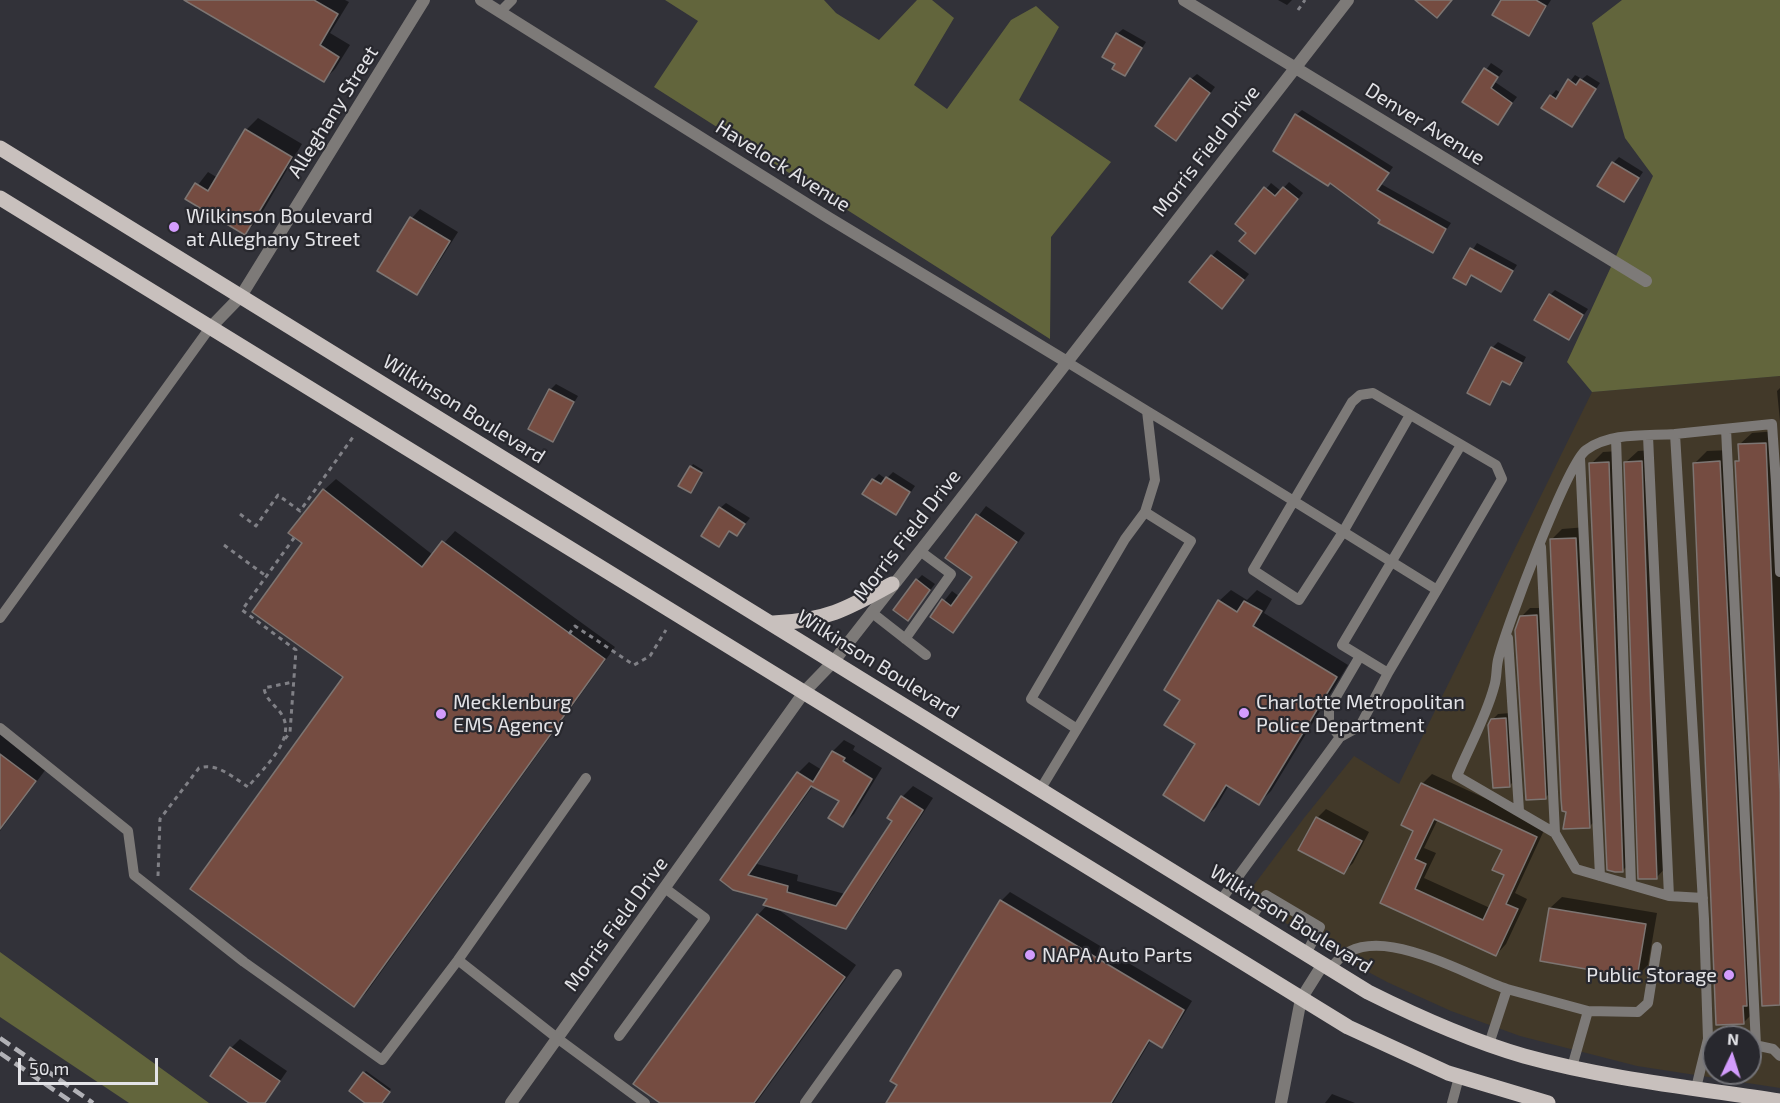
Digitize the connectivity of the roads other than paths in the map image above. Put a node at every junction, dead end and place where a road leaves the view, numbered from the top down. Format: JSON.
{"nodes":[{"id":1,"x":424,"y":0,"type":"edge"},
{"id":2,"x":481,"y":0,"type":"edge"},
{"id":3,"x":512,"y":0,"type":"edge"},
{"id":4,"x":1184,"y":0,"type":"edge"},
{"id":5,"x":1348,"y":0,"type":"edge"},
{"id":6,"x":500,"y":12,"type":"junction"},
{"id":7,"x":1295,"y":68,"type":"junction"},
{"id":8,"x":0,"y":148,"type":"edge"},
{"id":9,"x":0,"y":199,"type":"edge"},
{"id":10,"x":1646,"y":281,"type":"dead end"},
{"id":11,"x":241,"y":296,"type":"junction"},
{"id":12,"x":209,"y":329,"type":"junction"},
{"id":13,"x":1067,"y":362,"type":"junction"},
{"id":14,"x":1147,"y":411,"type":"junction"},
{"id":15,"x":1410,"y":415,"type":"junction"},
{"id":16,"x":1726,"y":429,"type":"junction"},
{"id":17,"x":1675,"y":434,"type":"junction"},
{"id":18,"x":1648,"y":436,"type":"junction"},
{"id":19,"x":1616,"y":438,"type":"junction"},
{"id":20,"x":1461,"y":445,"type":"junction"},
{"id":21,"x":1580,"y":458,"type":"junction"},
{"id":22,"x":1778,"y":484,"type":"edge"},
{"id":23,"x":1296,"y":500,"type":"junction"},
{"id":24,"x":1145,"y":512,"type":"junction"},
{"id":25,"x":1343,"y":532,"type":"junction"},
{"id":26,"x":1541,"y":544,"type":"junction"},
{"id":27,"x":920,"y":550,"type":"junction"},
{"id":28,"x":1391,"y":561,"type":"junction"},
{"id":29,"x":1780,"y":572,"type":"edge"},
{"id":30,"x":892,"y":584,"type":"junction"},
{"id":31,"x":1437,"y":590,"type":"junction"},
{"id":32,"x":871,"y":612,"type":"junction"},
{"id":33,"x":0,"y":618,"type":"edge"},
{"id":34,"x":772,"y":624,"type":"junction"},
{"id":35,"x":1508,"y":632,"type":"junction"},
{"id":36,"x":905,"y":639,"type":"junction"},
{"id":37,"x":926,"y":655,"type":"dead end"},
{"id":38,"x":1360,"y":656,"type":"junction"},
{"id":39,"x":834,"y":661,"type":"junction"},
{"id":40,"x":1388,"y":673,"type":"junction"},
{"id":41,"x":805,"y":691,"type":"junction"},
{"id":42,"x":0,"y":728,"type":"edge"},
{"id":43,"x":1077,"y":729,"type":"junction"},
{"id":44,"x":1340,"y":737,"type":"junction"},
{"id":45,"x":586,"y":778,"type":"dead end"},
{"id":46,"x":1040,"y":790,"type":"junction"},
{"id":47,"x":1519,"y":811,"type":"junction"},
{"id":48,"x":1555,"y":833,"type":"junction"},
{"id":49,"x":1600,"y":876,"type":"junction"},
{"id":50,"x":1631,"y":885,"type":"junction"},
{"id":51,"x":666,"y":889,"type":"junction"},
{"id":52,"x":1669,"y":896,"type":"junction"},
{"id":53,"x":1703,"y":898,"type":"junction"},
{"id":54,"x":1221,"y":900,"type":"junction"},
{"id":55,"x":1251,"y":918,"type":"junction"},
{"id":56,"x":1657,"y":947,"type":"dead end"},
{"id":57,"x":1306,"y":954,"type":"junction"},
{"id":58,"x":458,"y":960,"type":"junction"},
{"id":59,"x":1327,"y":967,"type":"junction"},
{"id":60,"x":897,"y":974,"type":"dead end"},
{"id":61,"x":1507,"y":989,"type":"junction"},
{"id":62,"x":1301,"y":999,"type":"junction"},
{"id":63,"x":1588,"y":1011,"type":"junction"},
{"id":64,"x":1710,"y":1025,"type":"edge"},
{"id":65,"x":1752,"y":1025,"type":"edge"},
{"id":66,"x":619,"y":1036,"type":"dead end"},
{"id":67,"x":557,"y":1038,"type":"junction"},
{"id":68,"x":1490,"y":1044,"type":"junction"},
{"id":69,"x":1762,"y":1046,"type":"edge"},
{"id":70,"x":1778,"y":1049,"type":"edge"},
{"id":71,"x":1572,"y":1067,"type":"junction"},
{"id":72,"x":1702,"y":1069,"type":"edge"},
{"id":73,"x":1459,"y":1077,"type":"junction"},
{"id":74,"x":1696,"y":1088,"type":"junction"},
{"id":75,"x":1523,"y":1100,"type":"edge"},
{"id":76,"x":1780,"y":1101,"type":"edge"},
{"id":77,"x":511,"y":1103,"type":"edge"},
{"id":78,"x":645,"y":1103,"type":"edge"},
{"id":79,"x":805,"y":1103,"type":"edge"},
{"id":80,"x":1281,"y":1103,"type":"edge"},
{"id":81,"x":1452,"y":1103,"type":"edge"},
{"id":82,"x":1548,"y":1103,"type":"edge"}],
"edges":[{"from":1,"to":11,"type":"street","name":"Alleghany Street"},
{"from":2,"to":6,"type":"street","name":"Havelock Avenue"},
{"from":3,"to":6,"type":"lane"},
{"from":4,"to":7,"type":"street","name":"Denver Avenue"},
{"from":5,"to":7,"type":"street","name":"Morris Field Drive"},
{"from":6,"to":13,"type":"street","name":"Havelock Avenue"},
{"from":7,"to":10,"type":"street","name":"Denver Avenue"},
{"from":7,"to":13,"type":"street","name":"Morris Field Drive"},
{"from":8,"to":11,"type":"main road","name":"Wilkinson Boulevard"},
{"from":9,"to":12,"type":"main road"},
{"from":11,"to":12,"type":"street","name":"Alleghany Street"},
{"from":11,"to":34,"type":"main road","name":"Wilkinson Boulevard"},
{"from":12,"to":33,"type":"lane"},
{"from":12,"to":41,"type":"main road"},
{"from":13,"to":14,"type":"lane"},
{"from":13,"to":27,"type":"street","name":"Morris Field Drive"},
{"from":14,"to":23,"type":"lane"},
{"from":14,"to":24,"type":"lane"},
{"from":15,"to":20,"type":"lane"},
{"from":15,"to":23,"type":"lane"},
{"from":15,"to":25,"type":"lane"},
{"from":16,"to":17,"type":"lane"},
{"from":16,"to":22,"type":"lane"},
{"from":16,"to":65,"type":"lane"},
{"from":17,"to":18,"type":"lane"},
{"from":17,"to":53,"type":"lane"},
{"from":18,"to":19,"type":"lane"},
{"from":18,"to":52,"type":"lane"},
{"from":19,"to":21,"type":"lane"},
{"from":19,"to":50,"type":"lane"},
{"from":20,"to":28,"type":"lane"},
{"from":20,"to":31,"type":"lane"},
{"from":21,"to":26,"type":"lane"},
{"from":21,"to":49,"type":"lane"},
{"from":22,"to":29,"type":"lane"},
{"from":23,"to":25,"type":"lane"},
{"from":23,"to":25,"type":"lane"},
{"from":24,"to":43,"type":"lane"},
{"from":24,"to":43,"type":"lane"},
{"from":25,"to":28,"type":"lane"},
{"from":26,"to":35,"type":"lane"},
{"from":26,"to":48,"type":"lane"},
{"from":27,"to":30,"type":"street","name":"Morris Field Drive"},
{"from":27,"to":36,"type":"lane"},
{"from":28,"to":31,"type":"lane"},
{"from":28,"to":38,"type":"lane"},
{"from":30,"to":32,"type":"street","name":"Morris Field Drive"},
{"from":30,"to":34,"type":"main road"},
{"from":31,"to":40,"type":"lane"},
{"from":32,"to":36,"type":"lane"},
{"from":32,"to":39,"type":"street","name":"Morris Field Drive"},
{"from":34,"to":39,"type":"main road","name":"Wilkinson Boulevard"},
{"from":35,"to":47,"type":"lane"},
{"from":35,"to":47,"type":"lane"},
{"from":36,"to":37,"type":"lane"},
{"from":38,"to":40,"type":"lane"},
{"from":38,"to":44,"type":"lane"},
{"from":39,"to":41,"type":"street","name":"Morris Field Drive"},
{"from":39,"to":46,"type":"main road","name":"Wilkinson Boulevard"},
{"from":40,"to":44,"type":"lane"},
{"from":41,"to":51,"type":"street","name":"Morris Field Drive"},
{"from":41,"to":62,"type":"main road"},
{"from":42,"to":58,"type":"lane"},
{"from":43,"to":46,"type":"lane"},
{"from":44,"to":54,"type":"lane"},
{"from":45,"to":58,"type":"lane"},
{"from":46,"to":54,"type":"main road","name":"Wilkinson Boulevard"},
{"from":47,"to":48,"type":"lane"},
{"from":48,"to":49,"type":"lane"},
{"from":49,"to":50,"type":"lane"},
{"from":50,"to":52,"type":"lane"},
{"from":51,"to":66,"type":"lane"},
{"from":51,"to":67,"type":"street","name":"Morris Field Drive"},
{"from":52,"to":53,"type":"lane"},
{"from":53,"to":64,"type":"lane"},
{"from":54,"to":55,"type":"main road","name":"Wilkinson Boulevard"},
{"from":55,"to":57,"type":"main road","name":"Wilkinson Boulevard"},
{"from":55,"to":57,"type":"lane"},
{"from":56,"to":63,"type":"lane"},
{"from":57,"to":59,"type":"main road","name":"Wilkinson Boulevard"},
{"from":58,"to":67,"type":"lane"},
{"from":59,"to":61,"type":"lane"},
{"from":59,"to":62,"type":"street"},
{"from":59,"to":68,"type":"main road","name":"Wilkinson Boulevard"},
{"from":60,"to":79,"type":"lane"},
{"from":61,"to":63,"type":"lane"},
{"from":61,"to":68,"type":"lane"},
{"from":62,"to":73,"type":"main road"},
{"from":62,"to":80,"type":"street"},
{"from":63,"to":71,"type":"lane"},
{"from":67,"to":77,"type":"street","name":"Morris Field Drive"},
{"from":67,"to":78,"type":"lane"},
{"from":68,"to":71,"type":"main road","name":"Wilkinson Boulevard"},
{"from":69,"to":70,"type":"lane"},
{"from":71,"to":74,"type":"main road","name":"Wilkinson Boulevard"},
{"from":72,"to":74,"type":"lane"},
{"from":73,"to":75,"type":"main road"},
{"from":73,"to":81,"type":"lane"},
{"from":74,"to":76,"type":"main road","name":"Wilkinson Boulevard"},
{"from":75,"to":82,"type":"main road"}]}
